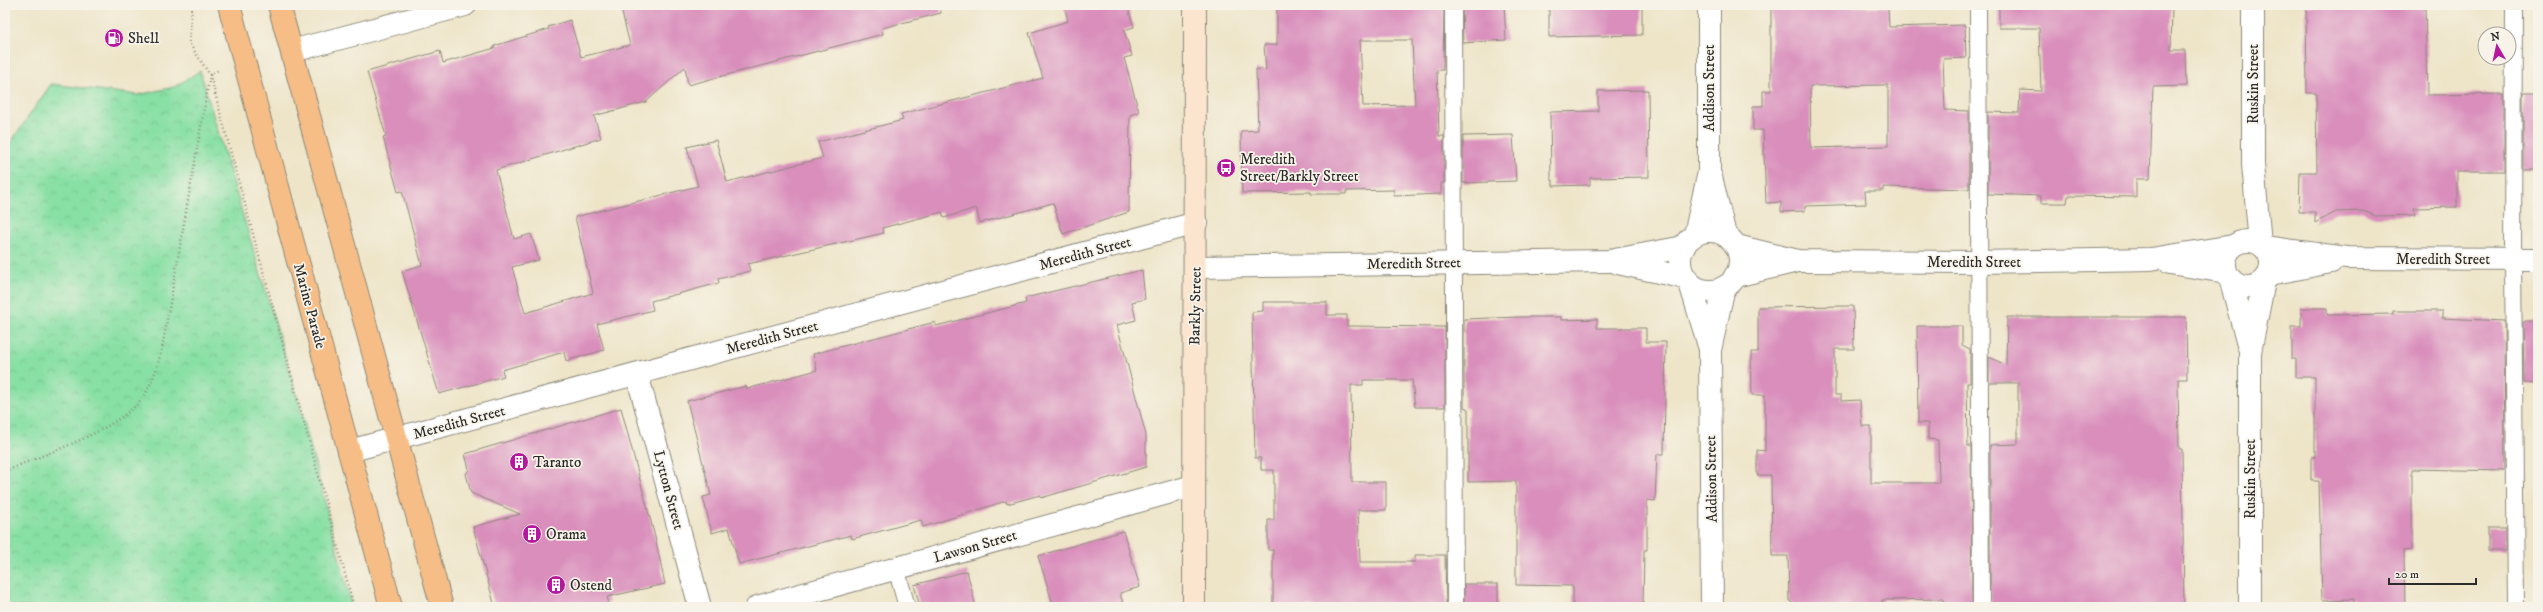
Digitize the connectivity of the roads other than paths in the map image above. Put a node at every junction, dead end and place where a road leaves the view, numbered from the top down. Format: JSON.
{"nodes":[{"id":1,"x":229,"y":5,"type":"edge"},
{"id":2,"x":280,"y":5,"type":"edge"},
{"id":3,"x":465,"y":5,"type":"edge"},
{"id":4,"x":1195,"y":5,"type":"edge"},
{"id":5,"x":1453,"y":5,"type":"edge"},
{"id":6,"x":1709,"y":5,"type":"edge"},
{"id":7,"x":1978,"y":5,"type":"edge"},
{"id":8,"x":2253,"y":5,"type":"edge"},
{"id":9,"x":2514,"y":5,"type":"edge"},
{"id":10,"x":292,"y":50,"type":"junction"},
{"id":11,"x":1709,"y":172,"type":"junction"},
{"id":12,"x":1196,"y":223,"type":"junction"},
{"id":13,"x":1731,"y":240,"type":"junction"},
{"id":14,"x":1689,"y":241,"type":"junction"},
{"id":15,"x":2249,"y":245,"type":"junction"},
{"id":16,"x":2347,"y":258,"type":"junction"},
{"id":17,"x":2151,"y":259,"type":"junction"},
{"id":18,"x":2513,"y":259,"type":"junction"},
{"id":19,"x":2538,"y":259,"type":"edge"},
{"id":20,"x":1609,"y":261,"type":"junction"},
{"id":21,"x":1798,"y":261,"type":"junction"},
{"id":22,"x":1454,"y":262,"type":"junction"},
{"id":23,"x":1978,"y":262,"type":"junction"},
{"id":24,"x":1196,"y":267,"type":"junction"},
{"id":25,"x":2228,"y":276,"type":"junction"},
{"id":26,"x":2267,"y":278,"type":"junction"},
{"id":27,"x":1688,"y":281,"type":"junction"},
{"id":28,"x":1730,"y":282,"type":"junction"},
{"id":29,"x":1710,"y":350,"type":"junction"},
{"id":30,"x":2250,"y":352,"type":"junction"},
{"id":31,"x":638,"y":374,"type":"junction"},
{"id":32,"x":396,"y":438,"type":"junction"},
{"id":33,"x":349,"y":451,"type":"junction"},
{"id":34,"x":1193,"y":486,"type":"junction"},
{"id":35,"x":896,"y":568,"type":"junction"},
{"id":36,"x":391,"y":607,"type":"edge"},
{"id":37,"x":442,"y":607,"type":"edge"},
{"id":38,"x":700,"y":607,"type":"edge"},
{"id":39,"x":757,"y":607,"type":"edge"},
{"id":40,"x":907,"y":607,"type":"edge"},
{"id":41,"x":1194,"y":607,"type":"edge"},
{"id":42,"x":1455,"y":607,"type":"edge"},
{"id":43,"x":1712,"y":607,"type":"edge"},
{"id":44,"x":1981,"y":607,"type":"edge"},
{"id":45,"x":2250,"y":607,"type":"edge"},
{"id":46,"x":2516,"y":607,"type":"edge"}],
"edges":[{"from":1,"to":33,"type":"main road","name":"Marine Parade"},
{"from":2,"to":10,"type":"main road"},
{"from":3,"to":10,"type":"street"},
{"from":4,"to":12,"type":"main road","name":"Barkly Street"},
{"from":5,"to":22,"type":"lane"},
{"from":6,"to":11,"type":"street","name":"Addison Street"},
{"from":7,"to":23,"type":"lane"},
{"from":8,"to":15,"type":"street","name":"Ruskin Street"},
{"from":9,"to":18,"type":"lane"},
{"from":10,"to":32,"type":"main road"},
{"from":11,"to":13,"type":"street","name":"Addison Street"},
{"from":11,"to":14,"type":"street","name":"Addison Street"},
{"from":12,"to":24,"type":"main road","name":"Barkly Street"},
{"from":12,"to":31,"type":"street","name":"Meredith Street"},
{"from":13,"to":14,"type":"street"},
{"from":13,"to":21,"type":"street","name":"Meredith Street"},
{"from":13,"to":28,"type":"street"},
{"from":14,"to":20,"type":"street","name":"Meredith Street"},
{"from":14,"to":27,"type":"street"},
{"from":15,"to":16,"type":"street","name":"Meredith Street"},
{"from":15,"to":17,"type":"street","name":"Meredith Street"},
{"from":15,"to":25,"type":"street"},
{"from":15,"to":26,"type":"street"},
{"from":16,"to":18,"type":"street","name":"Meredith Street"},
{"from":16,"to":26,"type":"street","name":"Meredith Street"},
{"from":17,"to":23,"type":"street","name":"Meredith Street"},
{"from":17,"to":25,"type":"street","name":"Meredith Street"},
{"from":18,"to":19,"type":"street","name":"Meredith Street"},
{"from":18,"to":46,"type":"lane"},
{"from":20,"to":22,"type":"street","name":"Meredith Street"},
{"from":20,"to":27,"type":"street","name":"Meredith Street"},
{"from":21,"to":23,"type":"street","name":"Meredith Street"},
{"from":21,"to":28,"type":"street","name":"Meredith Street"},
{"from":22,"to":24,"type":"street","name":"Meredith Street"},
{"from":22,"to":42,"type":"lane"},
{"from":23,"to":44,"type":"lane"},
{"from":24,"to":34,"type":"main road","name":"Barkly Street"},
{"from":25,"to":26,"type":"street"},
{"from":25,"to":30,"type":"street","name":"Ruskin Street"},
{"from":26,"to":30,"type":"street","name":"Ruskin Street"},
{"from":27,"to":28,"type":"street"},
{"from":27,"to":29,"type":"street","name":"Addison Street"},
{"from":28,"to":29,"type":"street","name":"Addison Street"},
{"from":29,"to":43,"type":"street","name":"Addison Street"},
{"from":30,"to":45,"type":"street","name":"Ruskin Street"},
{"from":31,"to":32,"type":"street","name":"Meredith Street"},
{"from":31,"to":38,"type":"street","name":"Lytton Street"},
{"from":32,"to":33,"type":"street","name":"Meredith Street"},
{"from":32,"to":37,"type":"main road"},
{"from":33,"to":36,"type":"main road","name":"Marine Parade"},
{"from":34,"to":35,"type":"street","name":"Lawson Street"},
{"from":34,"to":41,"type":"main road","name":"Barkly Street"},
{"from":35,"to":39,"type":"street","name":"Lawson Street"},
{"from":35,"to":40,"type":"lane"}]}
